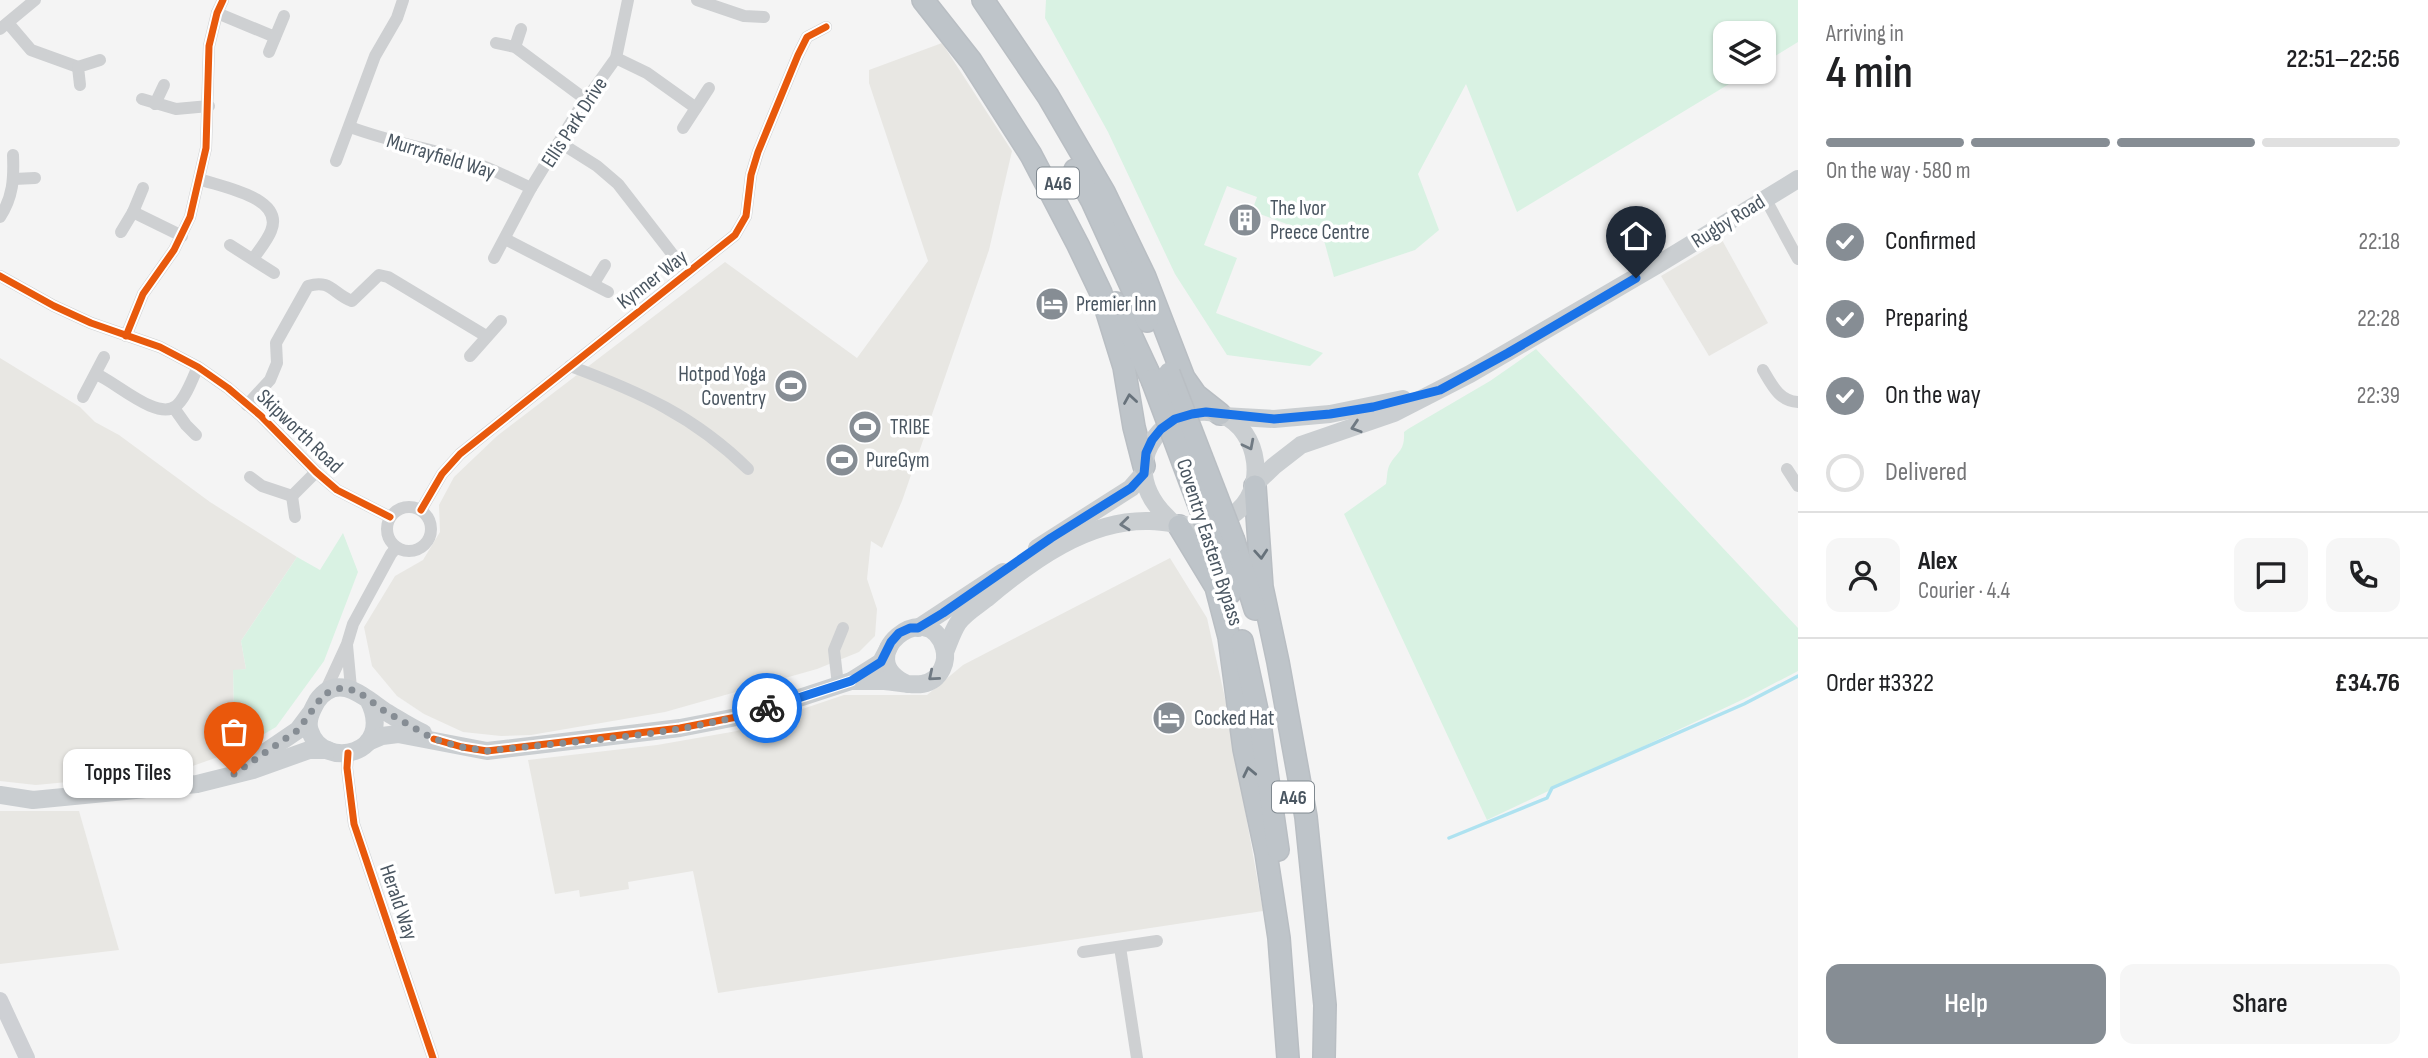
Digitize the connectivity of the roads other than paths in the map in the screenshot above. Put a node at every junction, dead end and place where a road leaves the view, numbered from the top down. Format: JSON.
{"nodes":[{"id":1,"x":34,"y":0,"type":"edge"},
{"id":2,"x":223,"y":0,"type":"edge"},
{"id":3,"x":402,"y":0,"type":"edge"},
{"id":4,"x":628,"y":0,"type":"edge"},
{"id":5,"x":697,"y":0,"type":"edge"},
{"id":6,"x":923,"y":0,"type":"edge"},
{"id":7,"x":940,"y":0,"type":"edge"},
{"id":8,"x":968,"y":0,"type":"edge"},
{"id":9,"x":983,"y":0,"type":"edge"},
{"id":10,"x":217,"y":13,"type":"junction"},
{"id":11,"x":285,"y":16,"type":"dead end"},
{"id":12,"x":764,"y":17,"type":"dead end"},
{"id":13,"x":4,"y":26,"type":"edge"},
{"id":14,"x":826,"y":27,"type":"dead end"},
{"id":15,"x":521,"y":29,"type":"dead end"},
{"id":16,"x":275,"y":37,"type":"junction"},
{"id":17,"x":496,"y":43,"type":"dead end"},
{"id":18,"x":515,"y":47,"type":"junction"},
{"id":19,"x":269,"y":52,"type":"dead end"},
{"id":20,"x":616,"y":58,"type":"junction"},
{"id":21,"x":100,"y":60,"type":"dead end"},
{"id":22,"x":78,"y":67,"type":"junction"},
{"id":23,"x":80,"y":85,"type":"dead end"},
{"id":24,"x":164,"y":85,"type":"dead end"},
{"id":25,"x":709,"y":88,"type":"dead end"},
{"id":26,"x":142,"y":99,"type":"dead end"},
{"id":27,"x":585,"y":99,"type":"junction"},
{"id":28,"x":155,"y":104,"type":"junction"},
{"id":29,"x":209,"y":106,"type":"junction"},
{"id":30,"x":696,"y":108,"type":"junction"},
{"id":31,"x":350,"y":127,"type":"junction"},
{"id":32,"x":682,"y":128,"type":"dead end"},
{"id":33,"x":559,"y":142,"type":"junction"},
{"id":34,"x":13,"y":155,"type":"dead end"},
{"id":35,"x":336,"y":161,"type":"dead end"},
{"id":36,"x":35,"y":178,"type":"dead end"},
{"id":37,"x":14,"y":179,"type":"junction"},
{"id":38,"x":199,"y":179,"type":"junction"},
{"id":39,"x":1798,"y":179,"type":"edge"},
{"id":40,"x":144,"y":188,"type":"dead end"},
{"id":41,"x":531,"y":188,"type":"junction"},
{"id":42,"x":1765,"y":198,"type":"junction"},
{"id":43,"x":133,"y":212,"type":"junction"},
{"id":44,"x":0,"y":218,"type":"edge"},
{"id":45,"x":121,"y":232,"type":"dead end"},
{"id":46,"x":182,"y":236,"type":"junction"},
{"id":47,"x":505,"y":239,"type":"junction"},
{"id":48,"x":230,"y":245,"type":"dead end"},
{"id":49,"x":494,"y":258,"type":"dead end"},
{"id":50,"x":253,"y":259,"type":"junction"},
{"id":51,"x":1798,"y":259,"type":"edge"},
{"id":52,"x":605,"y":265,"type":"dead end"},
{"id":53,"x":274,"y":272,"type":"dead end"},
{"id":54,"x":687,"y":273,"type":"junction"},
{"id":55,"x":0,"y":276,"type":"edge"},
{"id":56,"x":594,"y":283,"type":"junction"},
{"id":57,"x":608,"y":292,"type":"dead end"},
{"id":58,"x":500,"y":321,"type":"dead end"},
{"id":59,"x":126,"y":336,"type":"junction"},
{"id":60,"x":486,"y":336,"type":"junction"},
{"id":61,"x":470,"y":356,"type":"dead end"},
{"id":62,"x":104,"y":357,"type":"dead end"},
{"id":63,"x":570,"y":366,"type":"junction"},
{"id":64,"x":198,"y":367,"type":"junction"},
{"id":65,"x":1763,"y":370,"type":"dead end"},
{"id":66,"x":96,"y":374,"type":"junction"},
{"id":67,"x":1161,"y":377,"type":"junction"},
{"id":68,"x":1440,"y":390,"type":"junction"},
{"id":69,"x":83,"y":397,"type":"dead end"},
{"id":70,"x":1798,"y":402,"type":"edge"},
{"id":71,"x":247,"y":405,"type":"junction"},
{"id":72,"x":174,"y":408,"type":"junction"},
{"id":73,"x":1221,"y":415,"type":"junction"},
{"id":74,"x":196,"y":435,"type":"dead end"},
{"id":75,"x":748,"y":469,"type":"dead end"},
{"id":76,"x":1787,"y":469,"type":"dead end"},
{"id":77,"x":1144,"y":470,"type":"junction"},
{"id":78,"x":316,"y":472,"type":"junction"},
{"id":79,"x":250,"y":477,"type":"dead end"},
{"id":80,"x":1797,"y":484,"type":"edge"},
{"id":81,"x":1256,"y":485,"type":"junction"},
{"id":82,"x":292,"y":496,"type":"junction"},
{"id":83,"x":421,"y":510,"type":"junction"},
{"id":84,"x":295,"y":517,"type":"dead end"},
{"id":85,"x":390,"y":517,"type":"junction"},
{"id":86,"x":1176,"y":525,"type":"junction"},
{"id":87,"x":1225,"y":544,"type":"junction"},
{"id":88,"x":396,"y":548,"type":"junction"},
{"id":89,"x":843,"y":628,"type":"dead end"},
{"id":90,"x":918,"y":628,"type":"junction"},
{"id":91,"x":347,"y":644,"type":"junction"},
{"id":92,"x":889,"y":647,"type":"junction"},
{"id":93,"x":945,"y":652,"type":"junction"},
{"id":94,"x":845,"y":683,"type":"junction"},
{"id":95,"x":907,"y":684,"type":"junction"},
{"id":96,"x":351,"y":688,"type":"junction"},
{"id":97,"x":324,"y":694,"type":"junction"},
{"id":98,"x":368,"y":699,"type":"junction"},
{"id":99,"x":310,"y":714,"type":"junction"},
{"id":100,"x":434,"y":739,"type":"junction"},
{"id":101,"x":368,"y":742,"type":"junction"},
{"id":102,"x":328,"y":750,"type":"junction"},
{"id":103,"x":348,"y":753,"type":"junction"},
{"id":104,"x":234,"y":774,"type":"junction"},
{"id":105,"x":0,"y":795,"type":"edge"},
{"id":106,"x":1157,"y":941,"type":"dead end"},
{"id":107,"x":1119,"y":947,"type":"junction"},
{"id":108,"x":1083,"y":952,"type":"dead end"},
{"id":109,"x":0,"y":1000,"type":"edge"},
{"id":110,"x":27,"y":1058,"type":"edge"},
{"id":111,"x":433,"y":1058,"type":"edge"},
{"id":112,"x":1137,"y":1058,"type":"edge"},
{"id":113,"x":1288,"y":1058,"type":"edge"},
{"id":114,"x":1299,"y":1058,"type":"edge"},
{"id":115,"x":1321,"y":1058,"type":"edge"}],
"edges":[{"from":1,"to":13,"type":"street"},
{"from":2,"to":10,"type":"street"},
{"from":3,"to":31,"type":"street"},
{"from":4,"to":20,"type":"street","name":"Ellis Park Drive"},
{"from":5,"to":12,"type":"street"},
{"from":77,"to":6,"type":"highway","one_way":true},
{"from":7,"to":67,"type":"highway","name":"Coventry Eastern Bypass","number":"A46"},
{"from":8,"to":67,"type":"highway","name":"Coventry Eastern Bypass","number":"A46"},
{"from":9,"to":73,"type":"highway"},
{"from":10,"to":16,"type":"street"},
{"from":10,"to":29,"type":"street"},
{"from":11,"to":16,"type":"street"},
{"from":13,"to":22,"type":"street"},
{"from":14,"to":54,"type":"street","name":"Kynner Way"},
{"from":15,"to":18,"type":"street"},
{"from":16,"to":19,"type":"street"},
{"from":17,"to":18,"type":"street"},
{"from":18,"to":27,"type":"street"},
{"from":20,"to":27,"type":"street","name":"Ellis Park Drive"},
{"from":20,"to":30,"type":"street"},
{"from":21,"to":22,"type":"street"},
{"from":22,"to":23,"type":"street"},
{"from":24,"to":28,"type":"street"},
{"from":25,"to":30,"type":"street"},
{"from":26,"to":28,"type":"street"},
{"from":27,"to":33,"type":"street","name":"Ellis Park Drive"},
{"from":28,"to":29,"type":"street"},
{"from":29,"to":38,"type":"street"},
{"from":30,"to":32,"type":"street"},
{"from":31,"to":35,"type":"street"},
{"from":31,"to":41,"type":"street","name":"Murrayfield Way"},
{"from":33,"to":41,"type":"street","name":"Ellis Park Drive"},
{"from":33,"to":54,"type":"street"},
{"from":34,"to":37,"type":"street"},
{"from":36,"to":37,"type":"street"},
{"from":37,"to":44,"type":"street"},
{"from":38,"to":46,"type":"street"},
{"from":38,"to":50,"type":"street"},
{"from":39,"to":42,"type":"main road","name":"Rugby Road"},
{"from":40,"to":43,"type":"street"},
{"from":41,"to":47,"type":"street","name":"Ellis Park Drive"},
{"from":42,"to":51,"type":"street"},
{"from":42,"to":68,"type":"main road","name":"Rugby Road"},
{"from":43,"to":45,"type":"street"},
{"from":43,"to":46,"type":"street"},
{"from":46,"to":59,"type":"street"},
{"from":47,"to":49,"type":"street","name":"Ellis Park Drive"},
{"from":47,"to":56,"type":"street"},
{"from":48,"to":50,"type":"street"},
{"from":50,"to":53,"type":"street"},
{"from":52,"to":56,"type":"street"},
{"from":54,"to":63,"type":"street","name":"Kynner Way"},
{"from":55,"to":59,"type":"street","name":"Skipworth Road"},
{"from":56,"to":57,"type":"street"},
{"from":58,"to":60,"type":"street"},
{"from":59,"to":64,"type":"street","name":"Skipworth Road"},
{"from":60,"to":61,"type":"street"},
{"from":60,"to":71,"type":"street"},
{"from":62,"to":66,"type":"street"},
{"from":63,"to":75,"type":"street"},
{"from":63,"to":83,"type":"street","name":"Kynner Way"},
{"from":64,"to":71,"type":"street","name":"Skipworth Road"},
{"from":64,"to":72,"type":"street"},
{"from":65,"to":70,"type":"street"},
{"from":66,"to":69,"type":"street"},
{"from":66,"to":72,"type":"street"},
{"from":67,"to":87,"type":"highway","name":"Coventry Eastern Bypass","number":"A46","bridge":true},
{"from":68,"to":73,"type":"main road","name":"Rugby Road"},
{"from":68,"to":81,"type":"main road","name":"Rugby Road","one_way":true},
{"from":71,"to":78,"type":"street","name":"Skipworth Road"},
{"from":72,"to":74,"type":"street"},
{"from":73,"to":77,"type":"main road"},
{"from":73,"to":81,"type":"main road","one_way":true},
{"from":76,"to":80,"type":"street"},
{"from":77,"to":86,"type":"main road"},
{"from":77,"to":90,"type":"main road"},
{"from":78,"to":82,"type":"street"},
{"from":78,"to":85,"type":"street","name":"Skipworth Road"},
{"from":79,"to":82,"type":"street"},
{"from":81,"to":86,"type":"main road"},
{"from":81,"to":115,"type":"highway","one_way":true},
{"from":82,"to":84,"type":"street"},
{"from":83,"to":85,"type":"street"},
{"from":83,"to":88,"type":"street"},
{"from":85,"to":88,"type":"street"},
{"from":86,"to":93,"type":"main road","one_way":true},
{"from":113,"to":86,"type":"highway","one_way":true},
{"from":87,"to":114,"type":"highway","name":"Coventry Eastern Bypass","number":"A46"},
{"from":87,"to":115,"type":"highway","name":"Coventry Eastern Bypass","number":"A46"},
{"from":88,"to":91,"type":"street"},
{"from":89,"to":94,"type":"street"},
{"from":90,"to":92,"type":"main road"},
{"from":90,"to":93,"type":"main road"},
{"from":91,"to":96,"type":"street"},
{"from":91,"to":97,"type":"street"},
{"from":92,"to":94,"type":"main road"},
{"from":92,"to":95,"type":"main road"},
{"from":93,"to":95,"type":"main road","one_way":true},
{"from":94,"to":95,"type":"main road"},
{"from":94,"to":100,"type":"main road"},
{"from":96,"to":97,"type":"main road"},
{"from":96,"to":98,"type":"main road"},
{"from":97,"to":99,"type":"main road"},
{"from":98,"to":100,"type":"main road"},
{"from":98,"to":101,"type":"main road"},
{"from":99,"to":102,"type":"main road"},
{"from":99,"to":104,"type":"main road"},
{"from":100,"to":101,"type":"main road"},
{"from":101,"to":103,"type":"main road"},
{"from":102,"to":103,"type":"main road"},
{"from":102,"to":104,"type":"main road"},
{"from":103,"to":111,"type":"street","name":"Herald Way"},
{"from":104,"to":105,"type":"main road"},
{"from":106,"to":107,"type":"street"},
{"from":107,"to":108,"type":"street"},
{"from":107,"to":112,"type":"street"},
{"from":109,"to":110,"type":"street"}]}
